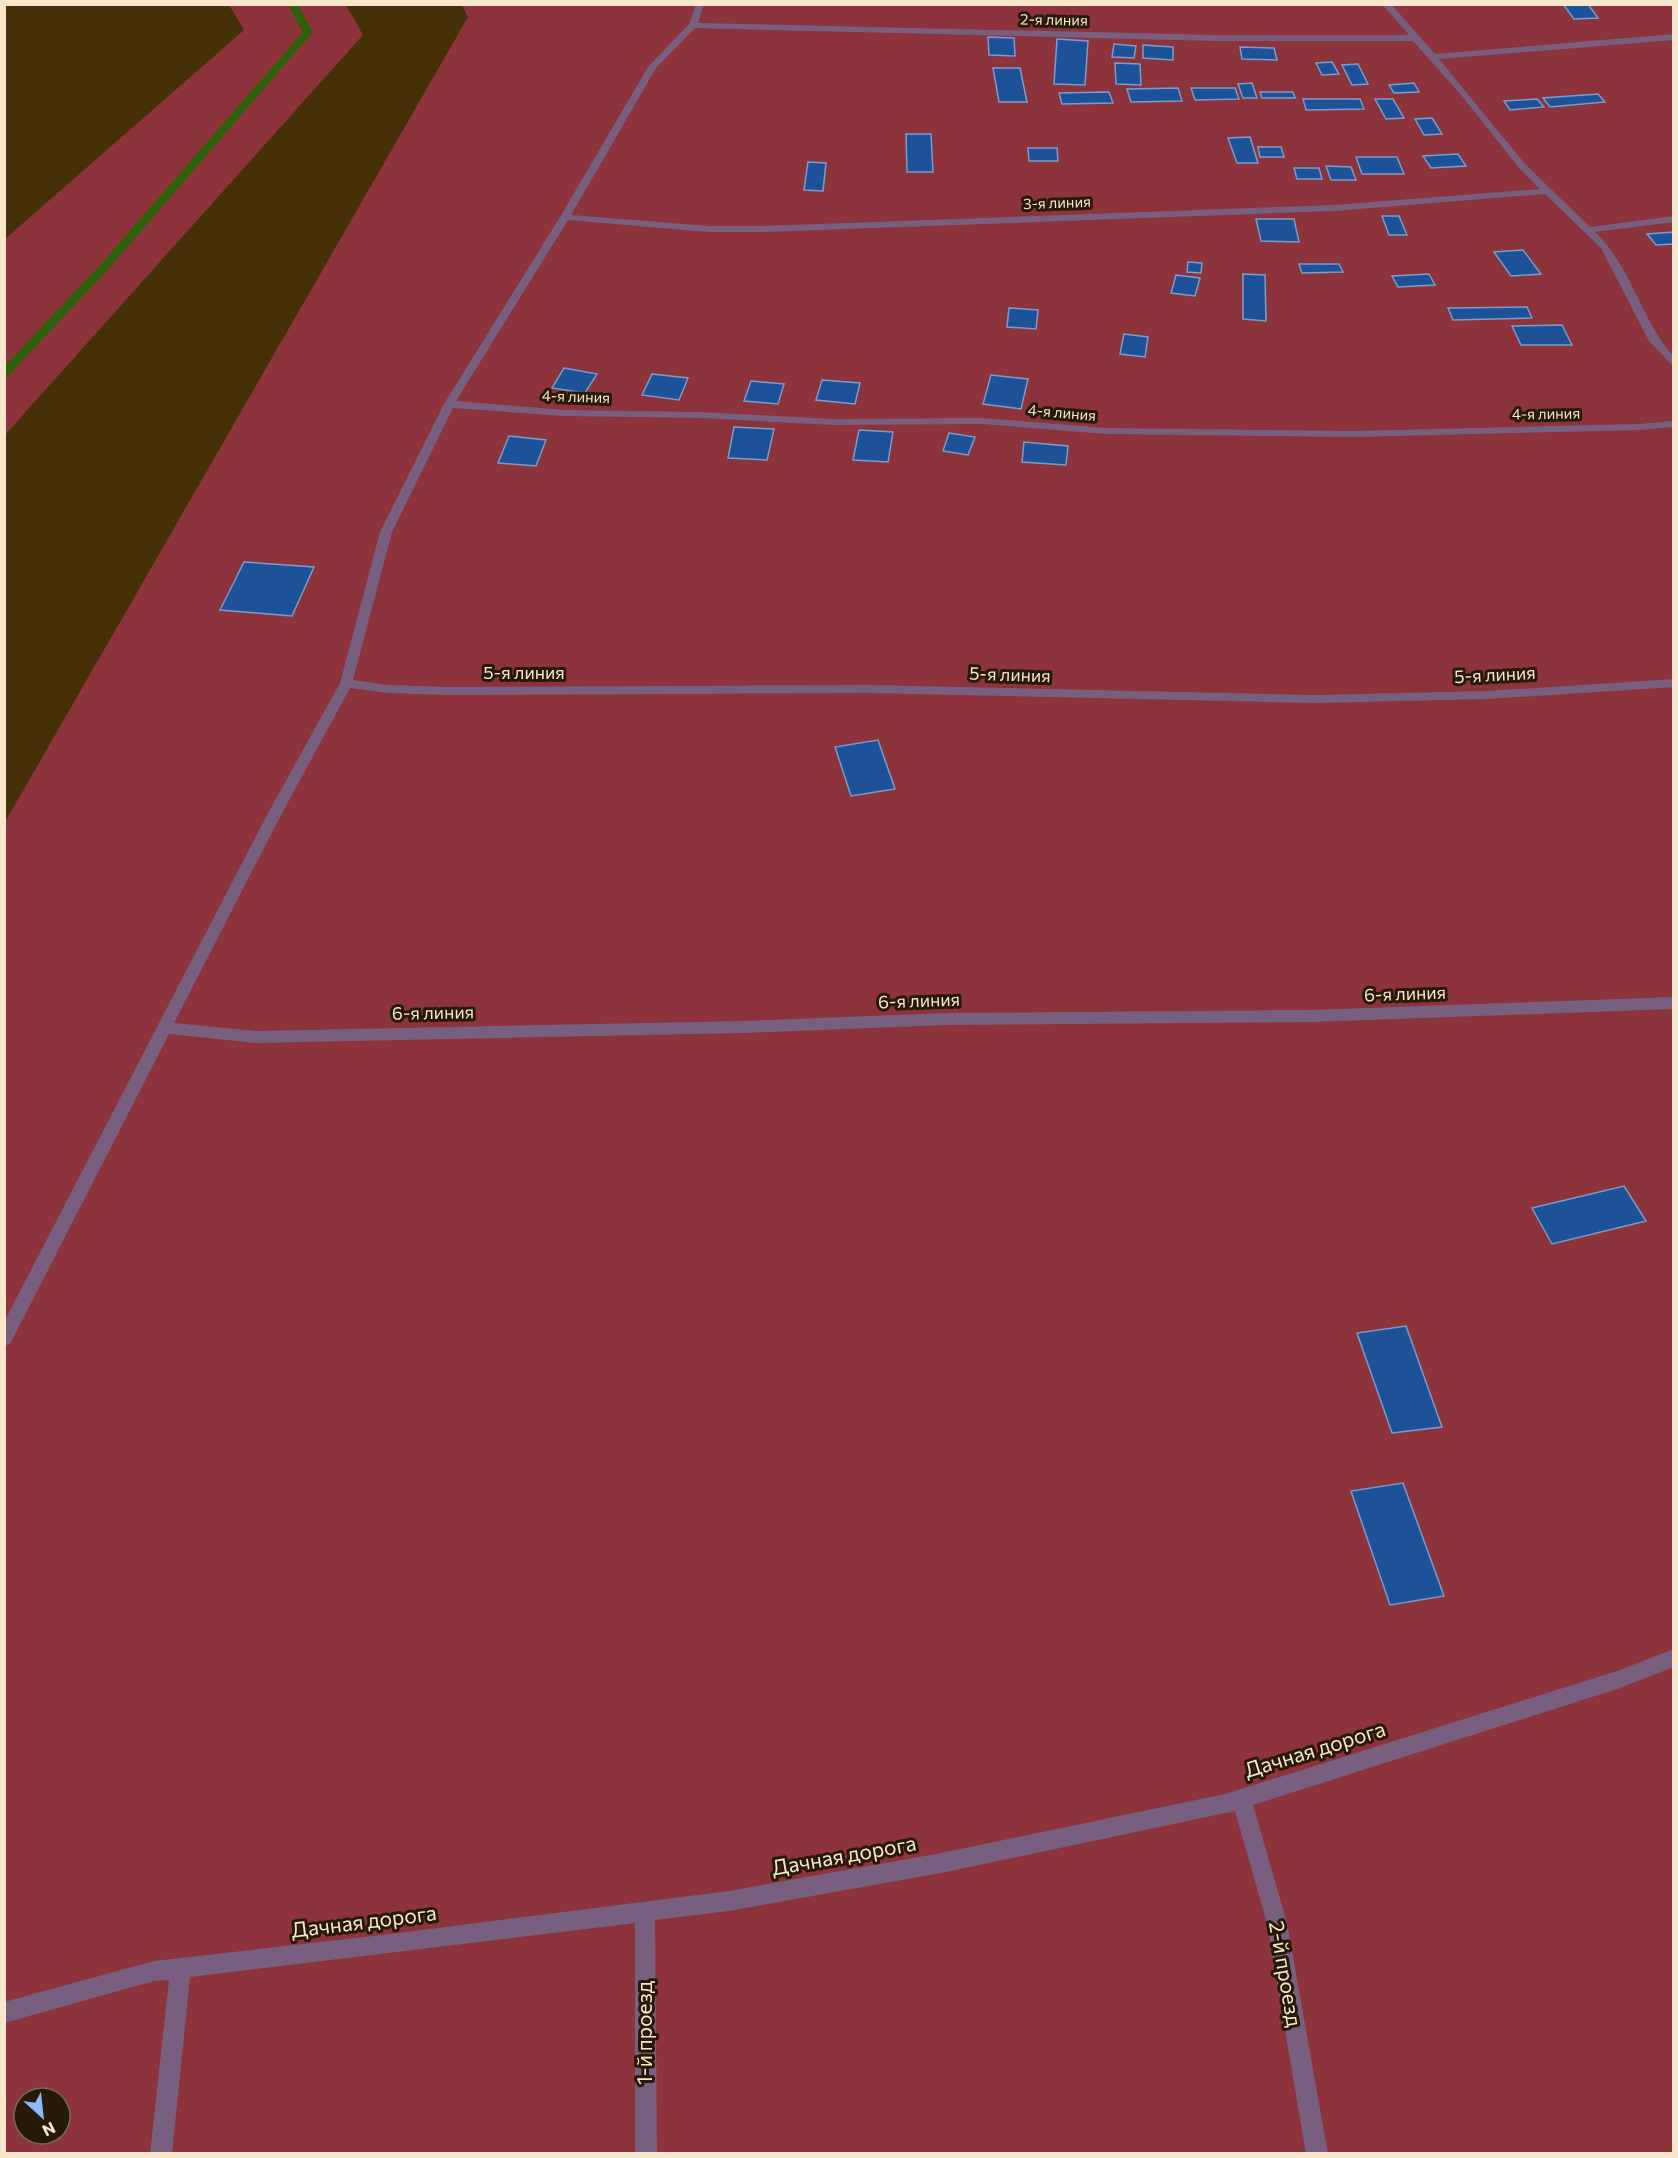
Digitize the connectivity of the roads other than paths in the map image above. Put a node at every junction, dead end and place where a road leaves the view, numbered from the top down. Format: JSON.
{"nodes":[{"id":1,"x":700,"y":4,"type":"edge"},
{"id":2,"x":1386,"y":4,"type":"edge"},
{"id":3,"x":693,"y":26,"type":"junction"},
{"id":4,"x":1414,"y":38,"type":"junction"},
{"id":5,"x":1674,"y":38,"type":"edge"},
{"id":6,"x":1431,"y":57,"type":"junction"},
{"id":7,"x":1549,"y":191,"type":"junction"},
{"id":8,"x":565,"y":217,"type":"junction"},
{"id":9,"x":1674,"y":219,"type":"edge"},
{"id":10,"x":1588,"y":230,"type":"junction"},
{"id":11,"x":1674,"y":364,"type":"edge"},
{"id":12,"x":449,"y":404,"type":"junction"},
{"id":13,"x":1674,"y":424,"type":"edge"},
{"id":14,"x":346,"y":683,"type":"junction"},
{"id":15,"x":1674,"y":683,"type":"edge"},
{"id":16,"x":1674,"y":1003,"type":"edge"},
{"id":17,"x":166,"y":1028,"type":"junction"},
{"id":18,"x":4,"y":1339,"type":"edge"},
{"id":19,"x":1674,"y":1658,"type":"edge"},
{"id":20,"x":1241,"y":1798,"type":"junction"},
{"id":21,"x":645,"y":1912,"type":"junction"},
{"id":22,"x":182,"y":1967,"type":"junction"},
{"id":23,"x":4,"y":2013,"type":"edge"},
{"id":24,"x":161,"y":2154,"type":"edge"},
{"id":25,"x":646,"y":2154,"type":"edge"},
{"id":26,"x":1317,"y":2154,"type":"edge"}],
"edges":[{"from":1,"to":3,"type":"street"},
{"from":2,"to":4,"type":"street"},
{"from":3,"to":4,"type":"street","name":"2-я линия"},
{"from":3,"to":8,"type":"street"},
{"from":4,"to":6,"type":"street"},
{"from":5,"to":6,"type":"street"},
{"from":6,"to":7,"type":"street"},
{"from":7,"to":8,"type":"street","name":"3-я линия"},
{"from":7,"to":10,"type":"street"},
{"from":8,"to":12,"type":"street"},
{"from":9,"to":10,"type":"street"},
{"from":10,"to":11,"type":"street"},
{"from":12,"to":13,"type":"street","name":"4-я линия"},
{"from":12,"to":14,"type":"street"},
{"from":14,"to":15,"type":"street","name":"5-я линия"},
{"from":14,"to":17,"type":"street"},
{"from":16,"to":17,"type":"street","name":"6-я линия"},
{"from":17,"to":18,"type":"street"},
{"from":19,"to":20,"type":"street","name":"Дачная дорога"},
{"from":20,"to":21,"type":"street","name":"Дачная дорога"},
{"from":20,"to":26,"type":"street","name":"2-й проезд"},
{"from":21,"to":22,"type":"street","name":"Дачная дорога"},
{"from":21,"to":25,"type":"street","name":"1-й проезд"},
{"from":22,"to":23,"type":"street","name":"Дачная дорога"},
{"from":22,"to":24,"type":"street"}]}
